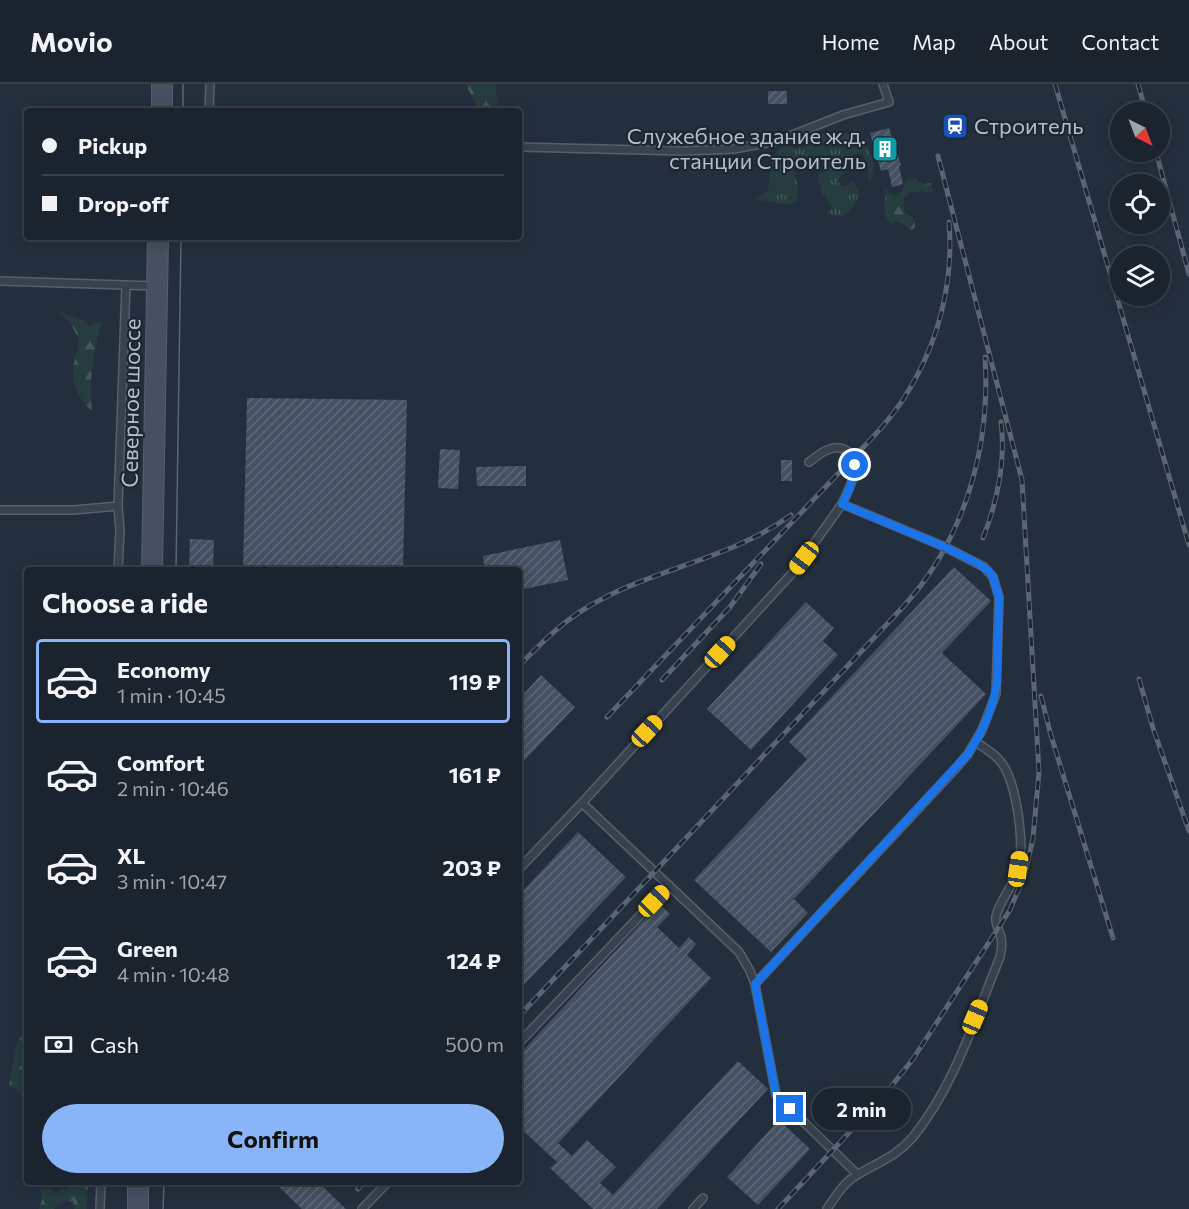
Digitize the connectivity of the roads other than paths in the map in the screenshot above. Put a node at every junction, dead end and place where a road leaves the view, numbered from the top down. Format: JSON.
{"nodes":[{"id":1,"x":162,"y":84,"type":"edge"},
{"id":2,"x":210,"y":84,"type":"edge"},
{"id":3,"x":883,"y":84,"type":"edge"},
{"id":4,"x":162,"y":108,"type":"edge"},
{"id":5,"x":209,"y":108,"type":"edge"},
{"id":6,"x":522,"y":147,"type":"edge"},
{"id":7,"x":158,"y":240,"type":"edge"},
{"id":8,"x":0,"y":281,"type":"edge"},
{"id":9,"x":126,"y":285,"type":"junction"},
{"id":10,"x":157,"y":286,"type":"junction"},
{"id":11,"x":809,"y":462,"type":"dead end"},
{"id":12,"x":842,"y":504,"type":"junction"},
{"id":13,"x":118,"y":506,"type":"junction"},
{"id":14,"x":0,"y":510,"type":"edge"},
{"id":15,"x":118,"y":567,"type":"edge"},
{"id":16,"x":152,"y":567,"type":"edge"},
{"id":17,"x":976,"y":742,"type":"junction"},
{"id":18,"x":582,"y":803,"type":"junction"},
{"id":19,"x":522,"y":866,"type":"edge"},
{"id":20,"x":669,"y":885,"type":"junction"},
{"id":21,"x":755,"y":984,"type":"junction"},
{"id":22,"x":522,"y":1040,"type":"edge"},
{"id":23,"x":857,"y":1174,"type":"junction"},
{"id":24,"x":101,"y":1185,"type":"edge"},
{"id":25,"x":138,"y":1185,"type":"edge"},
{"id":26,"x":385,"y":1185,"type":"edge"},
{"id":27,"x":703,"y":1198,"type":"dead end"},
{"id":28,"x":100,"y":1209,"type":"edge"},
{"id":29,"x":138,"y":1209,"type":"edge"},
{"id":30,"x":362,"y":1209,"type":"edge"},
{"id":31,"x":693,"y":1209,"type":"edge"},
{"id":32,"x":827,"y":1209,"type":"edge"}],
"edges":[{"from":1,"to":4,"type":"main road"},
{"from":2,"to":5,"type":"lane"},
{"from":3,"to":6,"type":"lane"},
{"from":7,"to":10,"type":"main road","name":"Северное шоссе"},
{"from":8,"to":9,"type":"lane"},
{"from":9,"to":10,"type":"lane"},
{"from":9,"to":13,"type":"lane"},
{"from":10,"to":16,"type":"main road","name":"Северное шоссе"},
{"from":11,"to":12,"type":"lane"},
{"from":12,"to":17,"type":"lane"},
{"from":12,"to":18,"type":"lane"},
{"from":13,"to":14,"type":"lane"},
{"from":13,"to":15,"type":"lane"},
{"from":17,"to":21,"type":"lane"},
{"from":17,"to":23,"type":"lane"},
{"from":18,"to":19,"type":"lane"},
{"from":18,"to":20,"type":"lane"},
{"from":20,"to":21,"type":"lane"},
{"from":20,"to":22,"type":"lane"},
{"from":21,"to":23,"type":"lane"},
{"from":23,"to":32,"type":"lane"},
{"from":24,"to":28,"type":"lane"},
{"from":25,"to":29,"type":"main road"},
{"from":26,"to":30,"type":"lane"},
{"from":27,"to":31,"type":"lane"}]}
